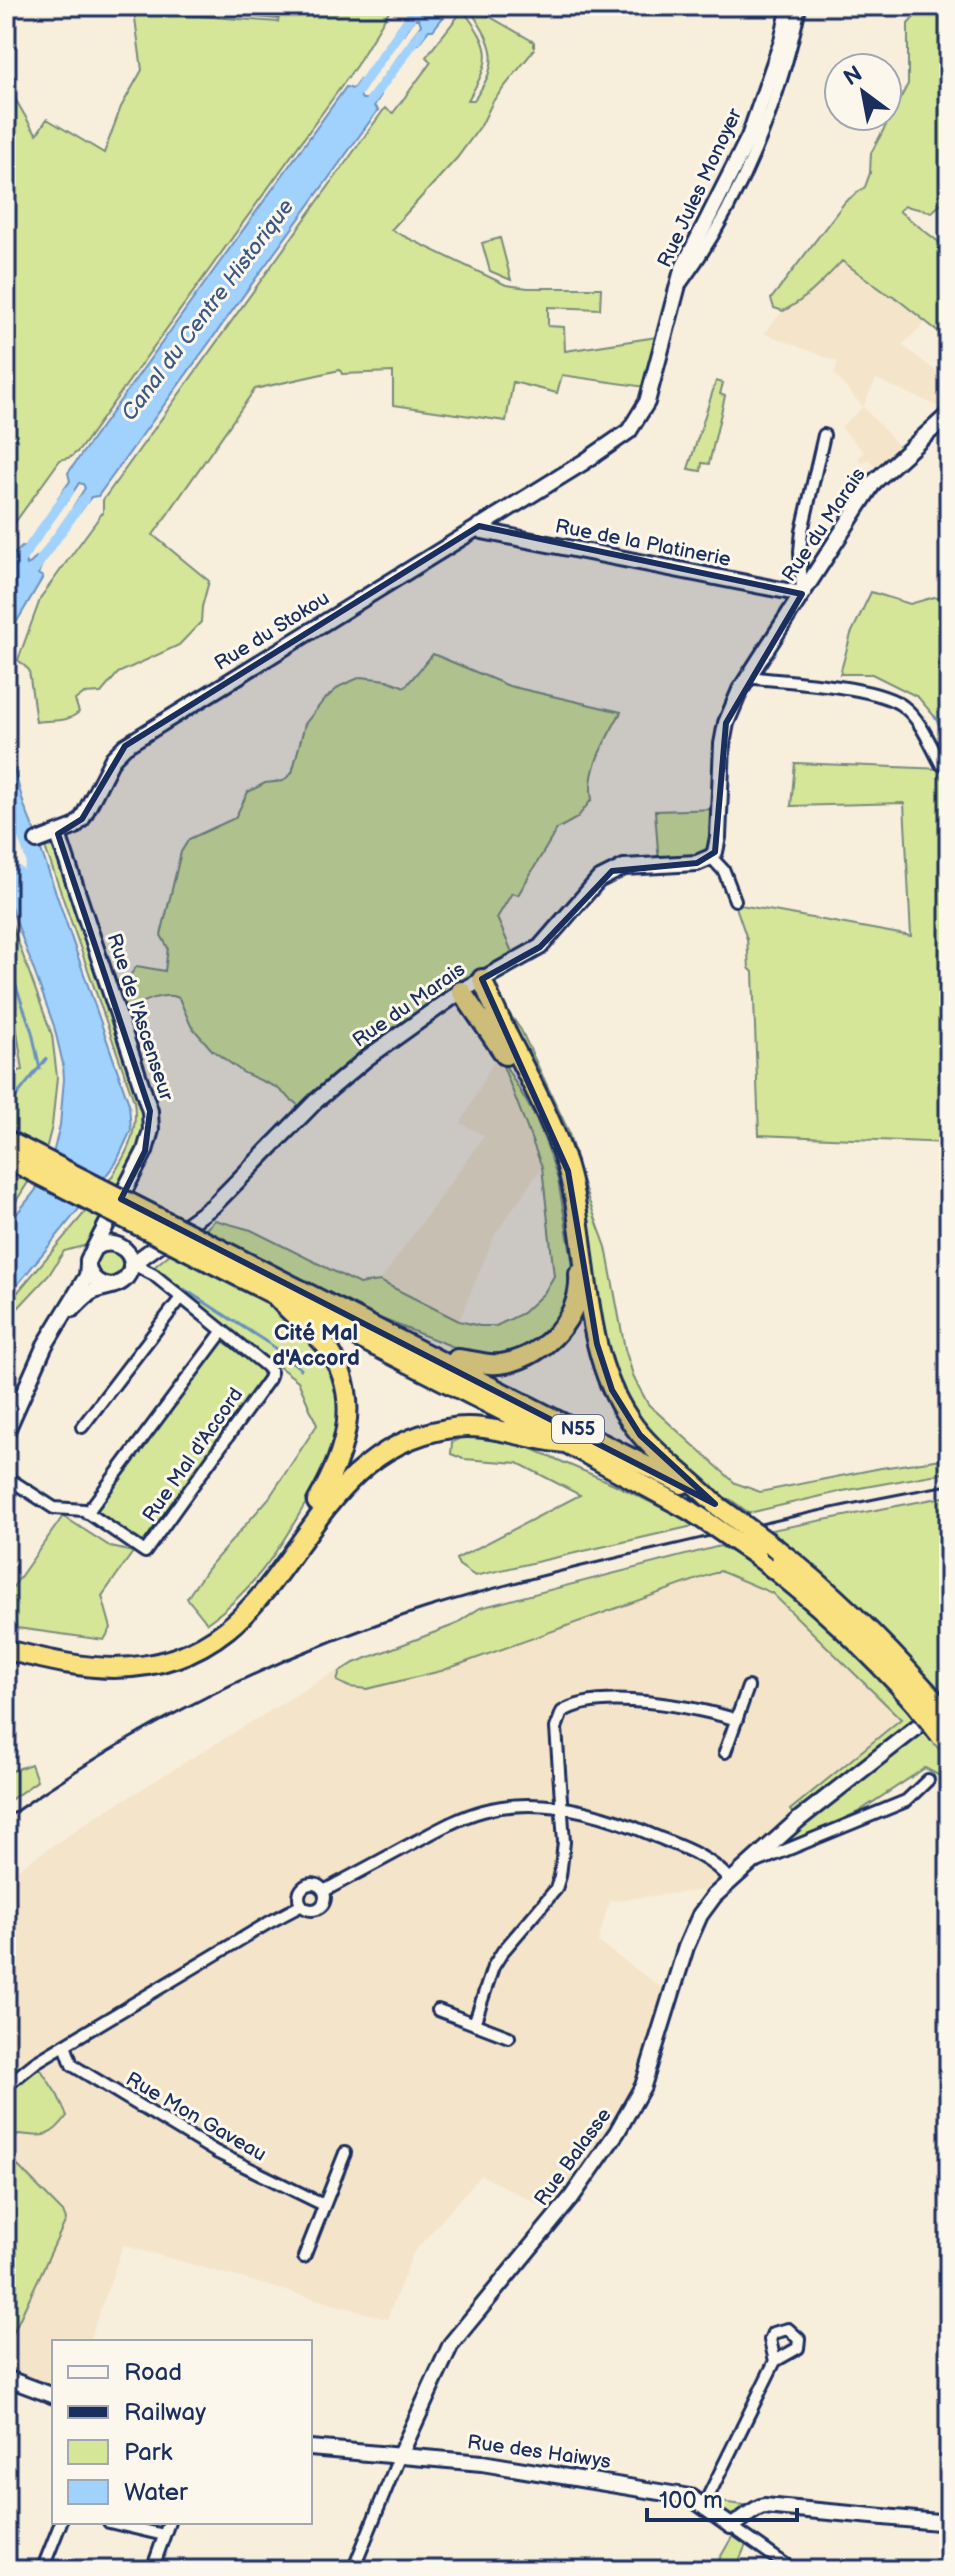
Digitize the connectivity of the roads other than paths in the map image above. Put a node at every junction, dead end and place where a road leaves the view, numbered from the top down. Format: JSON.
{"nodes":[{"id":1,"x":790,"y":6,"type":"edge"},
{"id":2,"x":800,"y":6,"type":"edge"},
{"id":3,"x":674,"y":294,"type":"junction"},
{"id":4,"x":949,"y":414,"type":"edge"},
{"id":5,"x":824,"y":435,"type":"dead end"},
{"id":6,"x":484,"y":522,"type":"junction"},
{"id":7,"x":802,"y":594,"type":"junction"},
{"id":8,"x":748,"y":677,"type":"junction"},
{"id":9,"x":941,"y":764,"type":"dead end"},
{"id":10,"x":58,"y":834,"type":"junction"},
{"id":11,"x":37,"y":841,"type":"dead end"},
{"id":12,"x":711,"y":857,"type":"junction"},
{"id":13,"x":735,"y":900,"type":"dead end"},
{"id":14,"x":482,"y":979,"type":"junction"},
{"id":15,"x":461,"y":991,"type":"junction"},
{"id":16,"x":6,"y":1140,"type":"edge"},
{"id":17,"x":6,"y":1158,"type":"edge"},
{"id":18,"x":116,"y":1209,"type":"junction"},
{"id":19,"x":157,"y":1247,"type":"junction"},
{"id":20,"x":92,"y":1254,"type":"junction"},
{"id":21,"x":214,"y":1255,"type":"junction"},
{"id":22,"x":128,"y":1260,"type":"junction"},
{"id":23,"x":154,"y":1275,"type":"junction"},
{"id":24,"x":112,"y":1286,"type":"junction"},
{"id":25,"x":274,"y":1294,"type":"junction"},
{"id":26,"x":180,"y":1299,"type":"junction"},
{"id":27,"x":55,"y":1328,"type":"junction"},
{"id":28,"x":222,"y":1332,"type":"junction"},
{"id":29,"x":438,"y":1358,"type":"junction"},
{"id":30,"x":82,"y":1427,"type":"dead end"},
{"id":31,"x":6,"y":1433,"type":"edge"},
{"id":32,"x":566,"y":1443,"type":"junction"},
{"id":33,"x":6,"y":1477,"type":"edge"},
{"id":34,"x":715,"y":1504,"type":"junction"},
{"id":35,"x":87,"y":1513,"type":"junction"},
{"id":36,"x":6,"y":1640,"type":"edge"},
{"id":37,"x":6,"y":1650,"type":"edge"},
{"id":38,"x":748,"y":1687,"type":"dead end"},
{"id":39,"x":922,"y":1699,"type":"junction"},
{"id":40,"x":949,"y":1702,"type":"edge"},
{"id":41,"x":737,"y":1720,"type":"junction"},
{"id":42,"x":946,"y":1734,"type":"edge"},
{"id":43,"x":725,"y":1752,"type":"dead end"},
{"id":44,"x":928,"y":1780,"type":"dead end"},
{"id":45,"x":560,"y":1807,"type":"junction"},
{"id":46,"x":744,"y":1867,"type":"junction"},
{"id":47,"x":729,"y":1879,"type":"junction"},
{"id":48,"x":324,"y":1891,"type":"junction"},
{"id":49,"x":302,"y":1905,"type":"junction"},
{"id":50,"x":438,"y":2010,"type":"dead end"},
{"id":51,"x":474,"y":2024,"type":"junction"},
{"id":52,"x":509,"y":2037,"type":"dead end"},
{"id":53,"x":65,"y":2045,"type":"junction"},
{"id":54,"x":6,"y":2086,"type":"edge"},
{"id":55,"x":345,"y":2153,"type":"dead end"},
{"id":56,"x":324,"y":2205,"type":"junction"},
{"id":57,"x":304,"y":2257,"type":"dead end"},
{"id":58,"x":775,"y":2361,"type":"dead end"},
{"id":59,"x":6,"y":2378,"type":"edge"},
{"id":60,"x":52,"y":2395,"type":"edge"},
{"id":61,"x":312,"y":2448,"type":"edge"},
{"id":62,"x":400,"y":2455,"type":"junction"},
{"id":63,"x":704,"y":2505,"type":"junction"},
{"id":64,"x":949,"y":2523,"type":"edge"},
{"id":65,"x":60,"y":2524,"type":"edge"},
{"id":66,"x":117,"y":2524,"type":"edge"},
{"id":67,"x":168,"y":2524,"type":"edge"},
{"id":68,"x":731,"y":2526,"type":"junction"},
{"id":69,"x":164,"y":2535,"type":"junction"},
{"id":70,"x":353,"y":2569,"type":"edge"},
{"id":71,"x":42,"y":2570,"type":"edge"},
{"id":72,"x":152,"y":2570,"type":"edge"},
{"id":73,"x":793,"y":2570,"type":"edge"}],
"edges":[{"from":1,"to":3,"type":"street","name":"Rue Jules Monoyer"},
{"from":2,"to":3,"type":"street","name":"Rue Jules Monoyer"},
{"from":3,"to":6,"type":"street","name":"Rue Jules Monoyer"},
{"from":4,"to":7,"type":"street","name":"Rue du Marais"},
{"from":5,"to":7,"type":"street"},
{"from":6,"to":7,"type":"street","name":"Rue de la Platinerie"},
{"from":6,"to":10,"type":"street","name":"Rue du Stokou"},
{"from":7,"to":8,"type":"street","name":"Rue du Marais"},
{"from":8,"to":9,"type":"street"},
{"from":8,"to":12,"type":"street","name":"Rue du Marais"},
{"from":10,"to":11,"type":"street"},
{"from":10,"to":18,"type":"street","name":"Rue de l'Ascenseur"},
{"from":12,"to":13,"type":"street"},
{"from":12,"to":14,"type":"street","name":"Rue du Marais"},
{"from":14,"to":15,"type":"street","name":"Rue du Marais"},
{"from":14,"to":34,"type":"highway"},
{"from":15,"to":19,"type":"street","name":"Rue du Marais"},
{"from":15,"to":29,"type":"highway"},
{"from":16,"to":21,"type":"highway","number":"N55","bridge":true},
{"from":17,"to":21,"type":"highway","number":"N55","bridge":true},
{"from":18,"to":20,"type":"street","name":"Rue de l'Ascenseur"},
{"from":18,"to":22,"type":"street"},
{"from":19,"to":22,"type":"street","name":"Rue du Marais"},
{"from":19,"to":23,"type":"street"},
{"from":20,"to":22,"type":"street"},
{"from":20,"to":24,"type":"street"},
{"from":20,"to":27,"type":"street","name":"Rue de l'Ascenseur"},
{"from":21,"to":25,"type":"highway","number":"N55"},
{"from":21,"to":29,"type":"highway","number":"N55"},
{"from":22,"to":23,"type":"street"},
{"from":22,"to":24,"type":"street"},
{"from":23,"to":26,"type":"street","name":"Rue Mal d'Accord"},
{"from":24,"to":27,"type":"street"},
{"from":25,"to":32,"type":"highway","number":"N55"},
{"from":25,"to":36,"type":"highway"},
{"from":26,"to":28,"type":"street","name":"Rue Mal d'Accord"},
{"from":26,"to":30,"type":"street"},
{"from":27,"to":31,"type":"street"},
{"from":28,"to":35,"type":"street"},
{"from":28,"to":35,"type":"street","name":"Rue Mal d'Accord"},
{"from":29,"to":34,"type":"highway","number":"N55"},
{"from":32,"to":37,"type":"highway"},
{"from":32,"to":39,"type":"highway","number":"N55","bridge":true},
{"from":33,"to":35,"type":"street","name":"Rue Mal d'Accord"},
{"from":34,"to":39,"type":"highway","number":"N55","bridge":true},
{"from":38,"to":41,"type":"street"},
{"from":39,"to":42,"type":"highway","number":"N55","bridge":true},
{"from":40,"to":46,"type":"street","name":"Rue Balasse"},
{"from":41,"to":43,"type":"street"},
{"from":41,"to":45,"type":"street"},
{"from":44,"to":46,"type":"street","name":"Rue Balasse"},
{"from":45,"to":47,"type":"street"},
{"from":45,"to":48,"type":"street"},
{"from":45,"to":51,"type":"street"},
{"from":46,"to":47,"type":"street","name":"Rue Balasse"},
{"from":47,"to":62,"type":"street","name":"Rue Balasse"},
{"from":48,"to":49,"type":"street"},
{"from":48,"to":49,"type":"street"},
{"from":49,"to":53,"type":"street"},
{"from":50,"to":51,"type":"street"},
{"from":51,"to":52,"type":"street"},
{"from":53,"to":54,"type":"street"},
{"from":53,"to":56,"type":"street","name":"Rue Mon Gaveau"},
{"from":55,"to":56,"type":"street"},
{"from":56,"to":57,"type":"street"},
{"from":58,"to":63,"type":"street"},
{"from":59,"to":60,"type":"street"},
{"from":61,"to":62,"type":"street","name":"Rue des Haiwys"},
{"from":62,"to":63,"type":"street","name":"Rue des Haiwys"},
{"from":62,"to":70,"type":"street"},
{"from":63,"to":68,"type":"street","name":"Rue des Haiwys"},
{"from":64,"to":68,"type":"street"},
{"from":65,"to":71,"type":"street"},
{"from":66,"to":69,"type":"street"},
{"from":67,"to":69,"type":"street"},
{"from":68,"to":73,"type":"street","name":"Rue des Haiwys"},
{"from":69,"to":72,"type":"street"}]}
